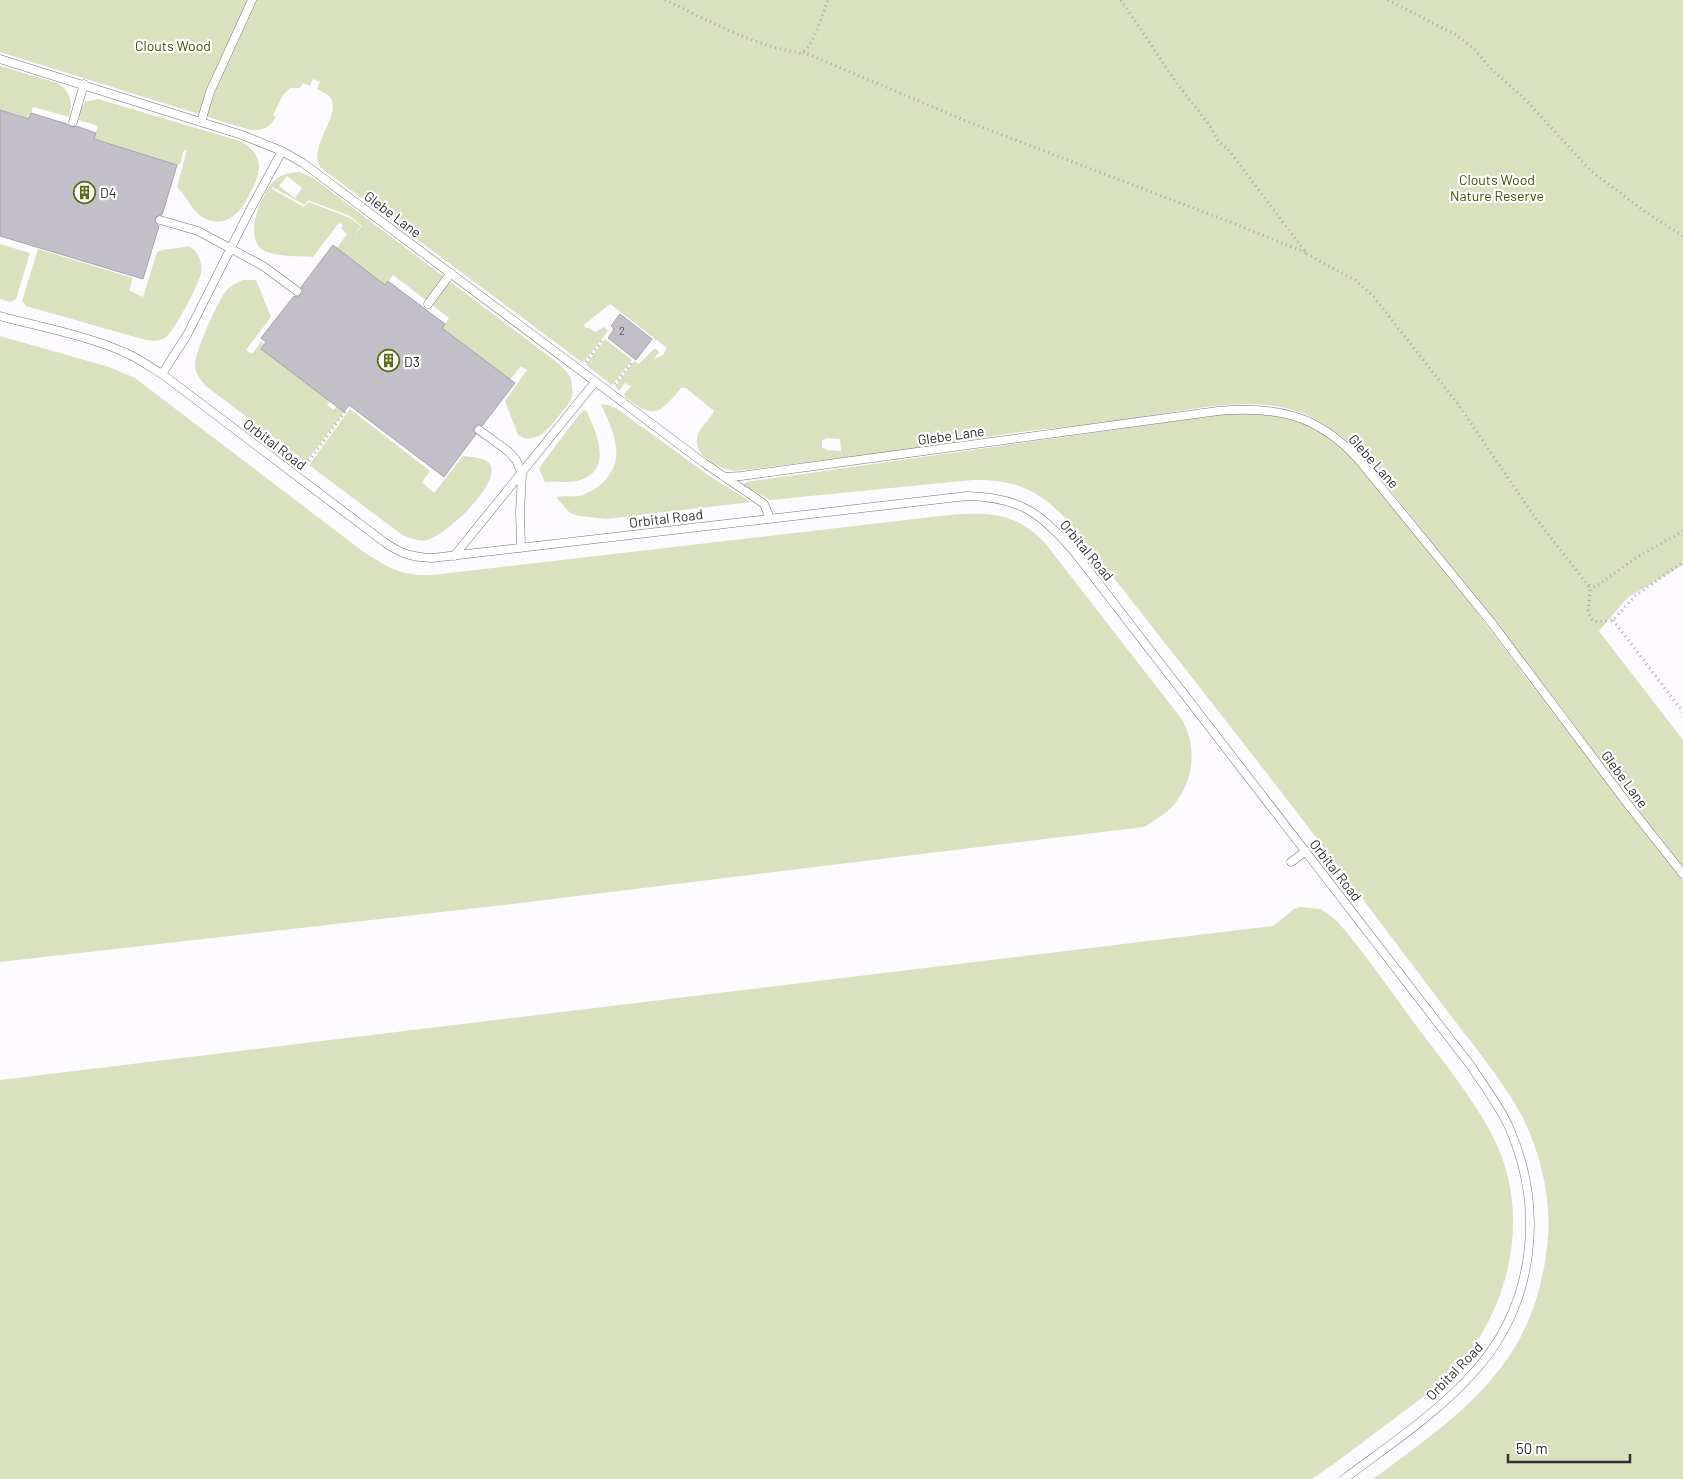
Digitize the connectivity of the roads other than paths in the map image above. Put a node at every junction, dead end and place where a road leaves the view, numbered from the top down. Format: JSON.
{"nodes":[{"id":1,"x":252,"y":0,"type":"edge"},
{"id":2,"x":0,"y":59,"type":"edge"},
{"id":3,"x":84,"y":84,"type":"junction"},
{"id":4,"x":73,"y":122,"type":"dead end"},
{"id":5,"x":201,"y":122,"type":"junction"},
{"id":6,"x":282,"y":151,"type":"junction"},
{"id":7,"x":160,"y":220,"type":"dead end"},
{"id":8,"x":231,"y":249,"type":"junction"},
{"id":9,"x":451,"y":274,"type":"junction"},
{"id":10,"x":297,"y":291,"type":"dead end"},
{"id":11,"x":428,"y":304,"type":"dead end"},
{"id":12,"x":0,"y":316,"type":"edge"},
{"id":13,"x":162,"y":374,"type":"junction"},
{"id":14,"x":595,"y":382,"type":"junction"},
{"id":15,"x":479,"y":430,"type":"dead end"},
{"id":16,"x":522,"y":474,"type":"junction"},
{"id":17,"x":724,"y":477,"type":"junction"},
{"id":18,"x":770,"y":518,"type":"junction"},
{"id":19,"x":521,"y":548,"type":"junction"},
{"id":20,"x":454,"y":556,"type":"junction"},
{"id":21,"x":1306,"y":851,"type":"junction"},
{"id":22,"x":1291,"y":862,"type":"dead end"},
{"id":23,"x":1683,"y":874,"type":"edge"},
{"id":24,"x":1344,"y":1479,"type":"edge"}],
"edges":[{"from":1,"to":5,"type":"lane"},
{"from":2,"to":3,"type":"lane","name":"Glebe Lane"},
{"from":3,"to":4,"type":"lane"},
{"from":3,"to":5,"type":"lane","name":"Glebe Lane"},
{"from":5,"to":6,"type":"lane","name":"Glebe Lane"},
{"from":6,"to":8,"type":"lane"},
{"from":6,"to":9,"type":"lane","name":"Glebe Lane"},
{"from":7,"to":8,"type":"lane"},
{"from":8,"to":10,"type":"lane"},
{"from":8,"to":13,"type":"lane"},
{"from":9,"to":11,"type":"lane"},
{"from":9,"to":14,"type":"lane","name":"Glebe Lane"},
{"from":12,"to":13,"type":"lane","name":"Orbital Road"},
{"from":13,"to":20,"type":"lane","name":"Orbital Road"},
{"from":14,"to":16,"type":"lane"},
{"from":14,"to":17,"type":"lane","name":"Glebe Lane"},
{"from":15,"to":16,"type":"lane"},
{"from":16,"to":19,"type":"lane"},
{"from":16,"to":20,"type":"lane"},
{"from":17,"to":18,"type":"lane","name":"Glebe Lane"},
{"from":17,"to":23,"type":"lane","name":"Glebe Lane"},
{"from":18,"to":19,"type":"lane","name":"Orbital Road"},
{"from":18,"to":21,"type":"lane","name":"Orbital Road"},
{"from":19,"to":20,"type":"lane","name":"Orbital Road"},
{"from":21,"to":22,"type":"lane"},
{"from":21,"to":24,"type":"lane","name":"Orbital Road"}]}
